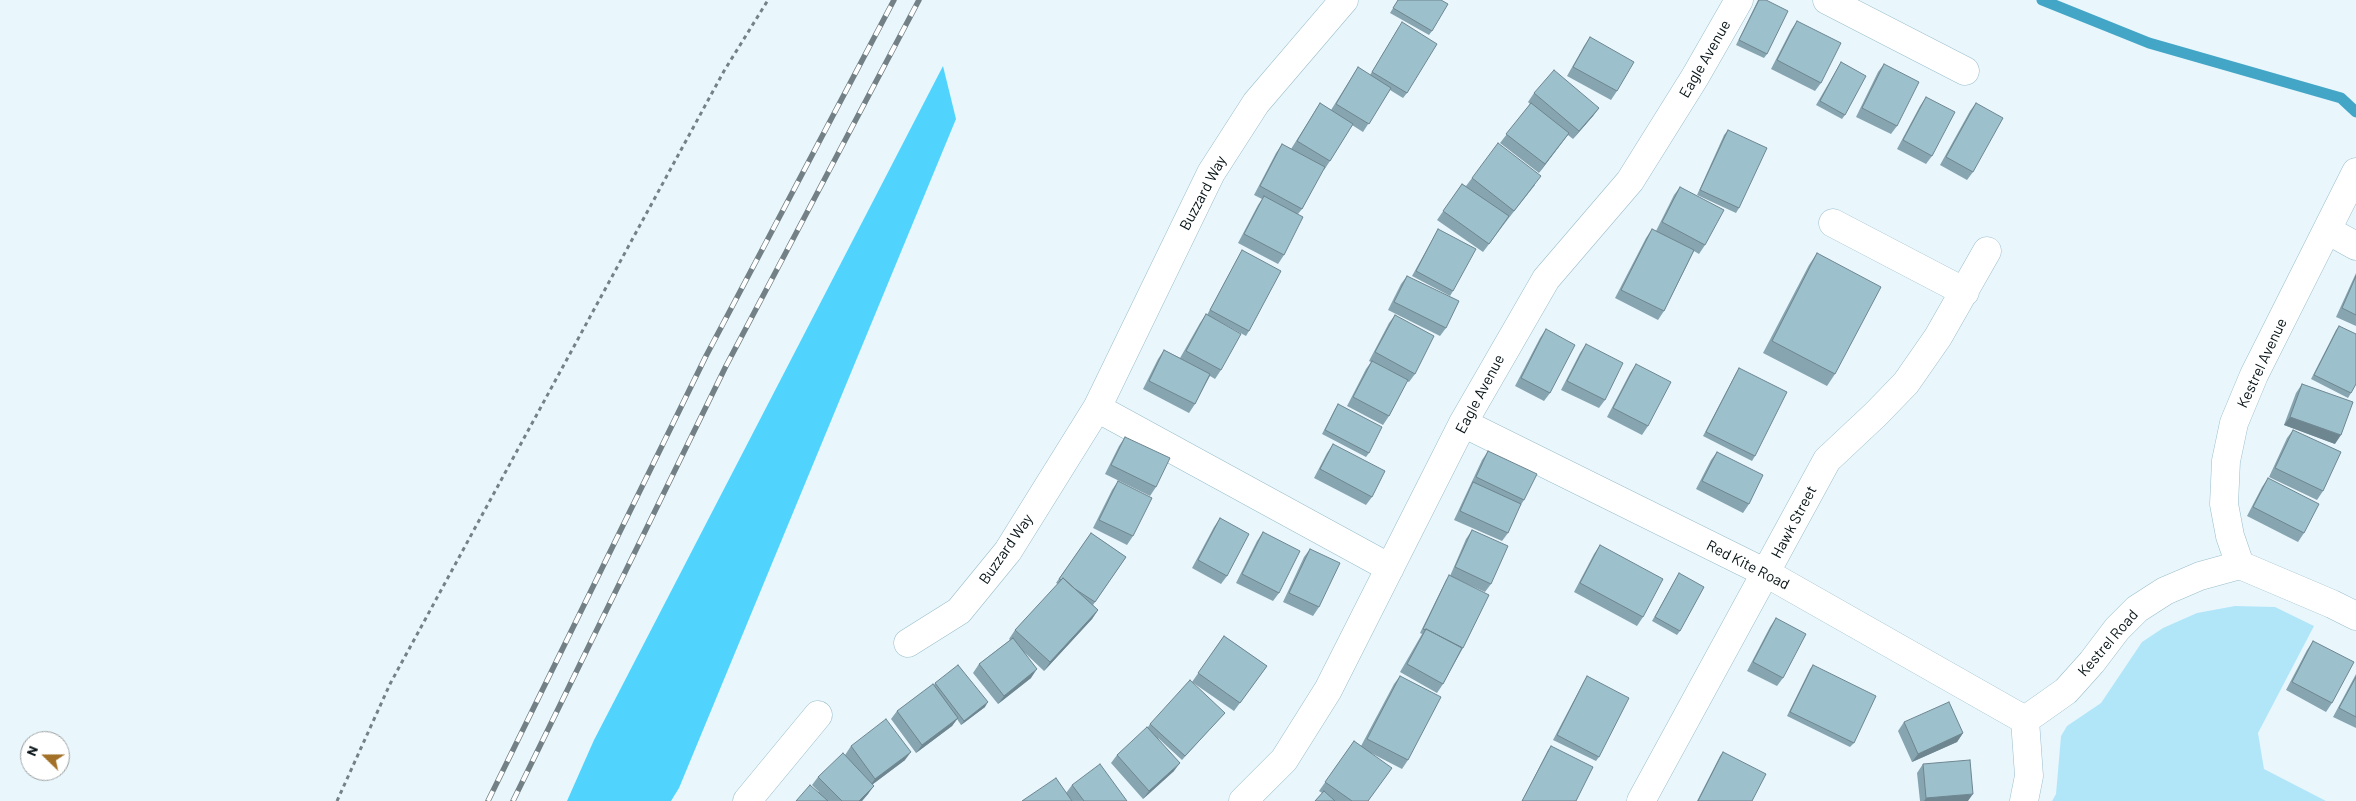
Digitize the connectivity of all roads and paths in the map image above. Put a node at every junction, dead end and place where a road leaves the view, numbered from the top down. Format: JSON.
{"nodes":[{"id":1,"x":768,"y":0,"type":"edge"},
{"id":2,"x":1344,"y":0,"type":"edge"},
{"id":3,"x":1739,"y":0,"type":"edge"},
{"id":4,"x":1827,"y":0,"type":"edge"},
{"id":5,"x":1965,"y":72,"type":"dead end"},
{"id":6,"x":2356,"y":172,"type":"edge"},
{"id":7,"x":1833,"y":223,"type":"dead end"},
{"id":8,"x":2327,"y":230,"type":"junction"},
{"id":9,"x":2356,"y":246,"type":"edge"},
{"id":10,"x":1987,"y":250,"type":"dead end"},
{"id":11,"x":1965,"y":292,"type":"junction"},
{"id":12,"x":1097,"y":408,"type":"junction"},
{"id":13,"x":1463,"y":423,"type":"junction"},
{"id":14,"x":2240,"y":566,"type":"junction"},
{"id":15,"x":1390,"y":568,"type":"junction"},
{"id":16,"x":1766,"y":573,"type":"junction"},
{"id":17,"x":2356,"y":616,"type":"edge"},
{"id":18,"x":908,"y":643,"type":"dead end"},
{"id":19,"x":818,"y":715,"type":"dead end"},
{"id":20,"x":2026,"y":720,"type":"junction"},
{"id":21,"x":337,"y":801,"type":"edge"},
{"id":22,"x":747,"y":801,"type":"edge"},
{"id":23,"x":1243,"y":801,"type":"edge"},
{"id":24,"x":1640,"y":801,"type":"edge"},
{"id":25,"x":2024,"y":801,"type":"edge"}],
"edges":[{"from":1,"to":21,"type":"path"},
{"from":2,"to":12,"type":"street","name":"Buzzard Way"},
{"from":3,"to":13,"type":"street","name":"Eagle Avenue"},
{"from":4,"to":5,"type":"street"},
{"from":6,"to":8,"type":"street","name":"Kestrel Avenue"},
{"from":7,"to":11,"type":"street"},
{"from":8,"to":9,"type":"street"},
{"from":8,"to":14,"type":"street","name":"Kestrel Avenue"},
{"from":10,"to":11,"type":"street","name":"Hawk Street"},
{"from":11,"to":16,"type":"street","name":"Hawk Street"},
{"from":12,"to":15,"type":"street"},
{"from":12,"to":18,"type":"street","name":"Buzzard Way"},
{"from":13,"to":15,"type":"street","name":"Eagle Avenue"},
{"from":13,"to":16,"type":"street","name":"Red Kite Road"},
{"from":14,"to":17,"type":"street"},
{"from":14,"to":20,"type":"street","name":"Kestrel Road"},
{"from":15,"to":23,"type":"street","name":"Eagle Avenue"},
{"from":16,"to":20,"type":"street","name":"Red Kite Road"},
{"from":16,"to":24,"type":"street","name":"Hawk Street"},
{"from":19,"to":22,"type":"street"},
{"from":20,"to":25,"type":"street"}]}
